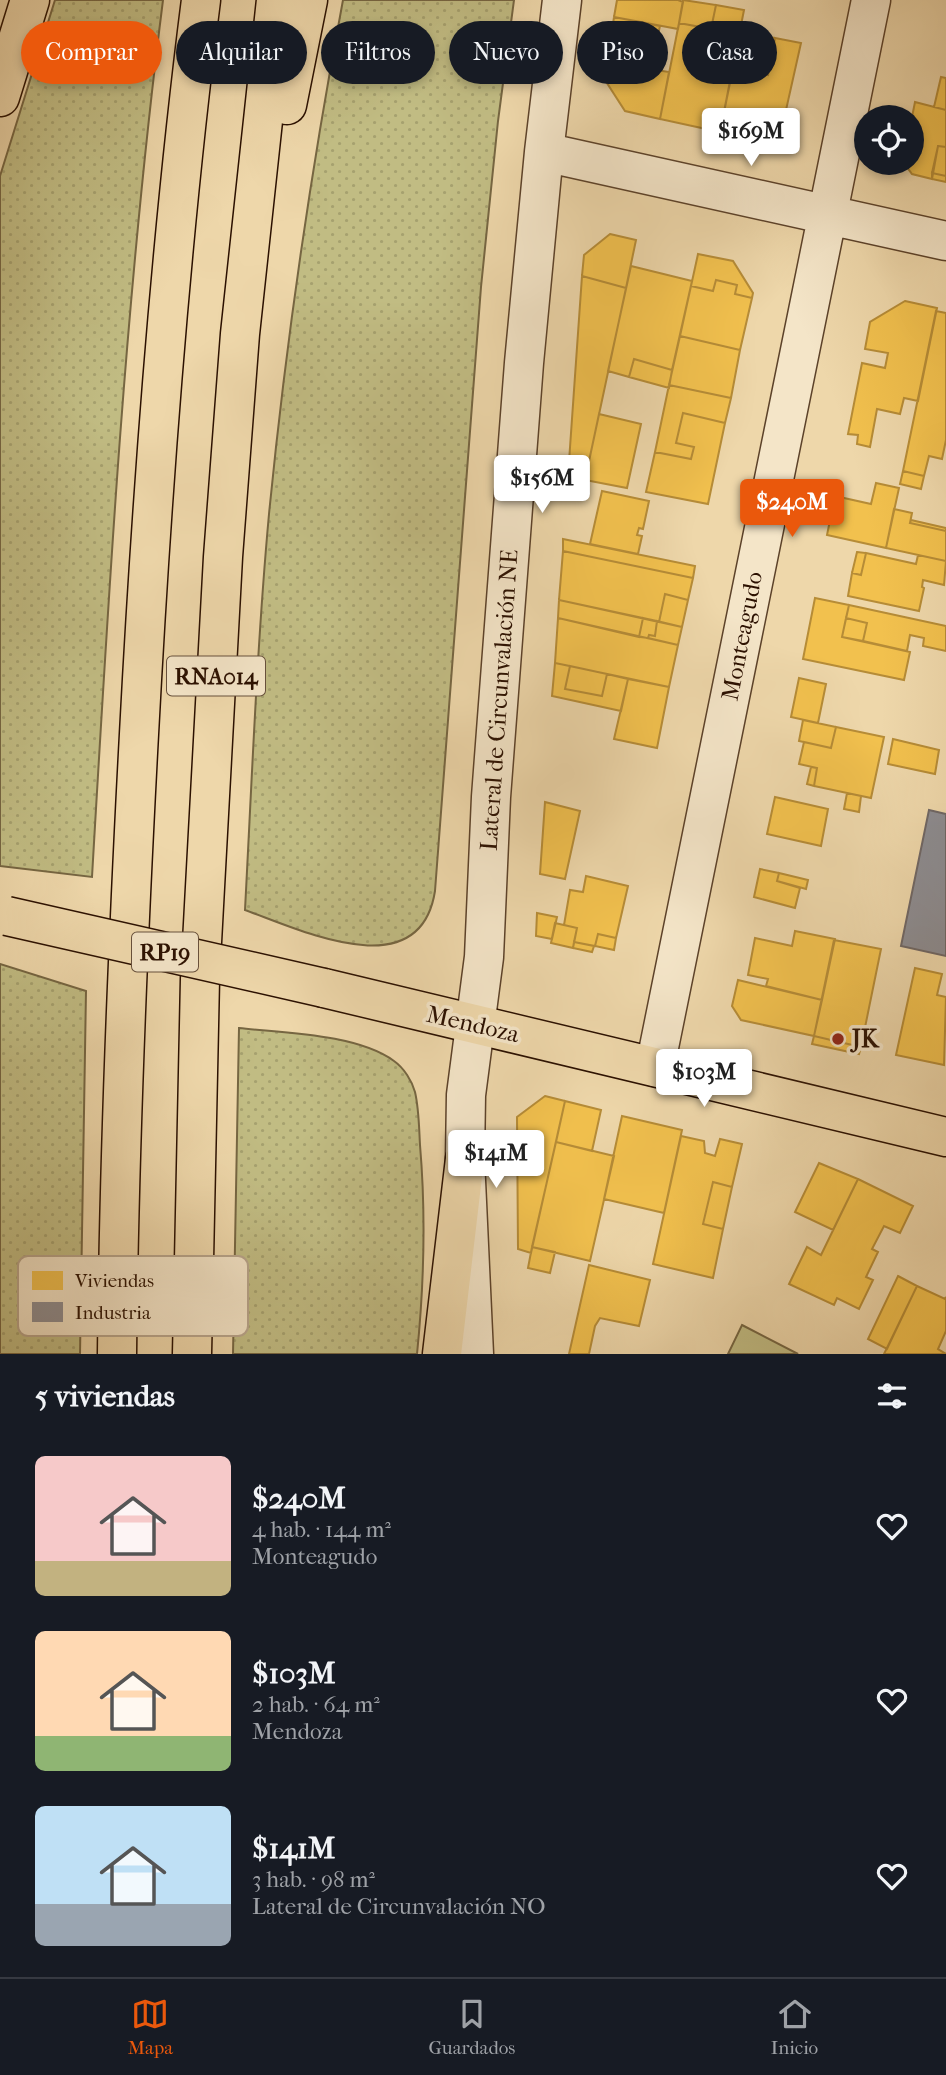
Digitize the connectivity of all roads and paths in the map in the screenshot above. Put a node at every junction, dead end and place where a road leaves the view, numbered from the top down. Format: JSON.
{"nodes":[{"id":1,"x":30,"y":0,"type":"edge"},
{"id":2,"x":201,"y":0,"type":"edge"},
{"id":3,"x":276,"y":0,"type":"edge"},
{"id":4,"x":308,"y":0,"type":"edge"},
{"id":5,"x":562,"y":0,"type":"edge"},
{"id":6,"x":871,"y":0,"type":"edge"},
{"id":7,"x":0,"y":97,"type":"edge"},
{"id":8,"x":544,"y":152,"type":"junction"},
{"id":9,"x":827,"y":215,"type":"junction"},
{"id":10,"x":946,"y":241,"type":"edge"},
{"id":11,"x":240,"y":334,"type":"junction"},
{"id":12,"x":4,"y":915,"type":"edge"},
{"id":13,"x":475,"y":1024,"type":"junction"},
{"id":14,"x":654,"y":1067,"type":"junction"},
{"id":15,"x":946,"y":1137,"type":"edge"},
{"id":16,"x":465,"y":1159,"type":"junction"},
{"id":17,"x":120,"y":1256,"type":"edge"},
{"id":18,"x":194,"y":1256,"type":"edge"},
{"id":19,"x":117,"y":1336,"type":"edge"},
{"id":20,"x":192,"y":1336,"type":"edge"},
{"id":21,"x":117,"y":1354,"type":"edge"},
{"id":22,"x":192,"y":1354,"type":"edge"},
{"id":23,"x":442,"y":1354,"type":"edge"},
{"id":24,"x":474,"y":1354,"type":"edge"}],
"edges":[{"from":1,"to":7,"type":"main road"},
{"from":2,"to":17,"type":"main road","number":"RNA014"},
{"from":3,"to":11,"type":"main road","number":"RNA014"},
{"from":4,"to":11,"type":"main road"},
{"from":5,"to":8,"type":"street","name":"Lateral de Circunvalación NE"},
{"from":6,"to":9,"type":"street","name":"Monteagudo"},
{"from":8,"to":9,"type":"street"},
{"from":8,"to":13,"type":"street","name":"Lateral de Circunvalación NE"},
{"from":9,"to":10,"type":"street"},
{"from":9,"to":14,"type":"street","name":"Monteagudo"},
{"from":11,"to":18,"type":"main road","number":"RNA014"},
{"from":12,"to":13,"type":"main road","name":"Mendoza","number":"RP19","bridge":true},
{"from":13,"to":14,"type":"main road","name":"Mendoza"},
{"from":13,"to":16,"type":"street","name":"Lateral de Circunvalación NE"},
{"from":14,"to":15,"type":"main road","name":"Mendoza"},
{"from":16,"to":23,"type":"main road"},
{"from":16,"to":24,"type":"street","name":"Lateral de Circunvalación NE"},
{"from":19,"to":21,"type":"main road","number":"RNA014"},
{"from":20,"to":22,"type":"main road","number":"RNA014"}]}
